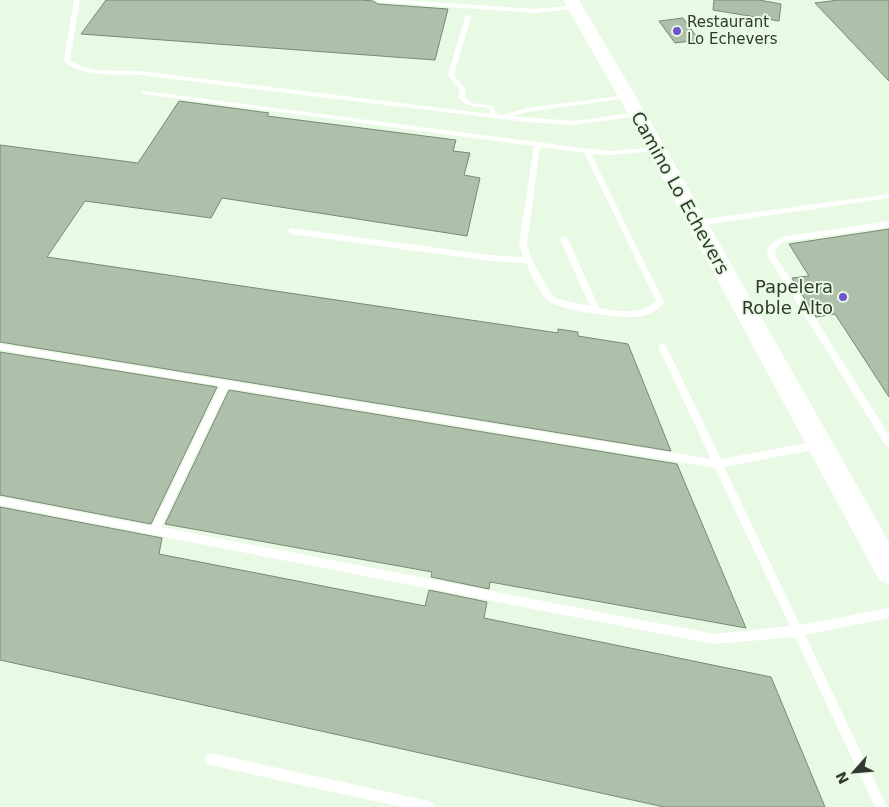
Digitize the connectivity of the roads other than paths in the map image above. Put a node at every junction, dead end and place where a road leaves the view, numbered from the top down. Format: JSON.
{"nodes":[{"id":1,"x":77,"y":0,"type":"edge"},
{"id":2,"x":378,"y":0,"type":"edge"},
{"id":3,"x":573,"y":4,"type":"edge"},
{"id":4,"x":468,"y":18,"type":"dead end"},
{"id":5,"x":144,"y":93,"type":"dead end"},
{"id":6,"x":632,"y":105,"type":"junction"},
{"id":7,"x":493,"y":116,"type":"junction"},
{"id":8,"x":503,"y":117,"type":"junction"},
{"id":9,"x":537,"y":145,"type":"junction"},
{"id":10,"x":656,"y":149,"type":"junction"},
{"id":11,"x":590,"y":151,"type":"junction"},
{"id":12,"x":889,"y":196,"type":"edge"},
{"id":13,"x":697,"y":223,"type":"junction"},
{"id":14,"x":889,"y":224,"type":"edge"},
{"id":15,"x":290,"y":231,"type":"dead end"},
{"id":16,"x":564,"y":239,"type":"dead end"},
{"id":17,"x":528,"y":260,"type":"junction"},
{"id":18,"x":595,"y":310,"type":"junction"},
{"id":19,"x":662,"y":346,"type":"dead end"},
{"id":20,"x":0,"y":347,"type":"edge"},
{"id":21,"x":225,"y":384,"type":"junction"},
{"id":22,"x":889,"y":443,"type":"edge"},
{"id":23,"x":819,"y":445,"type":"junction"},
{"id":24,"x":718,"y":464,"type":"junction"},
{"id":25,"x":0,"y":502,"type":"edge"},
{"id":26,"x":154,"y":531,"type":"junction"},
{"id":27,"x":889,"y":570,"type":"edge"},
{"id":28,"x":889,"y":613,"type":"edge"},
{"id":29,"x":797,"y":631,"type":"junction"},
{"id":30,"x":210,"y":758,"type":"dead end"},
{"id":31,"x":429,"y":807,"type":"edge"},
{"id":32,"x":881,"y":807,"type":"edge"}],
"edges":[{"from":1,"to":7,"type":"lane"},
{"from":2,"to":3,"type":"lane"},
{"from":3,"to":6,"type":"main road","name":"Camino Lo Echevers"},
{"from":4,"to":7,"type":"lane"},
{"from":5,"to":9,"type":"lane"},
{"from":6,"to":8,"type":"lane"},
{"from":6,"to":8,"type":"lane"},
{"from":6,"to":10,"type":"main road","name":"Camino Lo Echevers"},
{"from":7,"to":8,"type":"lane"},
{"from":9,"to":11,"type":"lane"},
{"from":9,"to":17,"type":"lane"},
{"from":10,"to":11,"type":"lane"},
{"from":10,"to":13,"type":"main road","name":"Camino Lo Echevers"},
{"from":11,"to":18,"type":"lane"},
{"from":12,"to":13,"type":"lane"},
{"from":13,"to":23,"type":"main road","name":"Camino Lo Echevers"},
{"from":14,"to":22,"type":"lane"},
{"from":15,"to":17,"type":"lane"},
{"from":16,"to":18,"type":"lane"},
{"from":17,"to":18,"type":"lane"},
{"from":19,"to":24,"type":"lane"},
{"from":20,"to":21,"type":"lane"},
{"from":21,"to":24,"type":"lane"},
{"from":21,"to":26,"type":"lane"},
{"from":23,"to":24,"type":"lane"},
{"from":23,"to":27,"type":"main road","name":"Camino Lo Echevers"},
{"from":24,"to":29,"type":"lane"},
{"from":25,"to":26,"type":"lane"},
{"from":26,"to":29,"type":"lane"},
{"from":28,"to":29,"type":"lane"},
{"from":29,"to":32,"type":"lane"},
{"from":30,"to":31,"type":"lane"}]}
